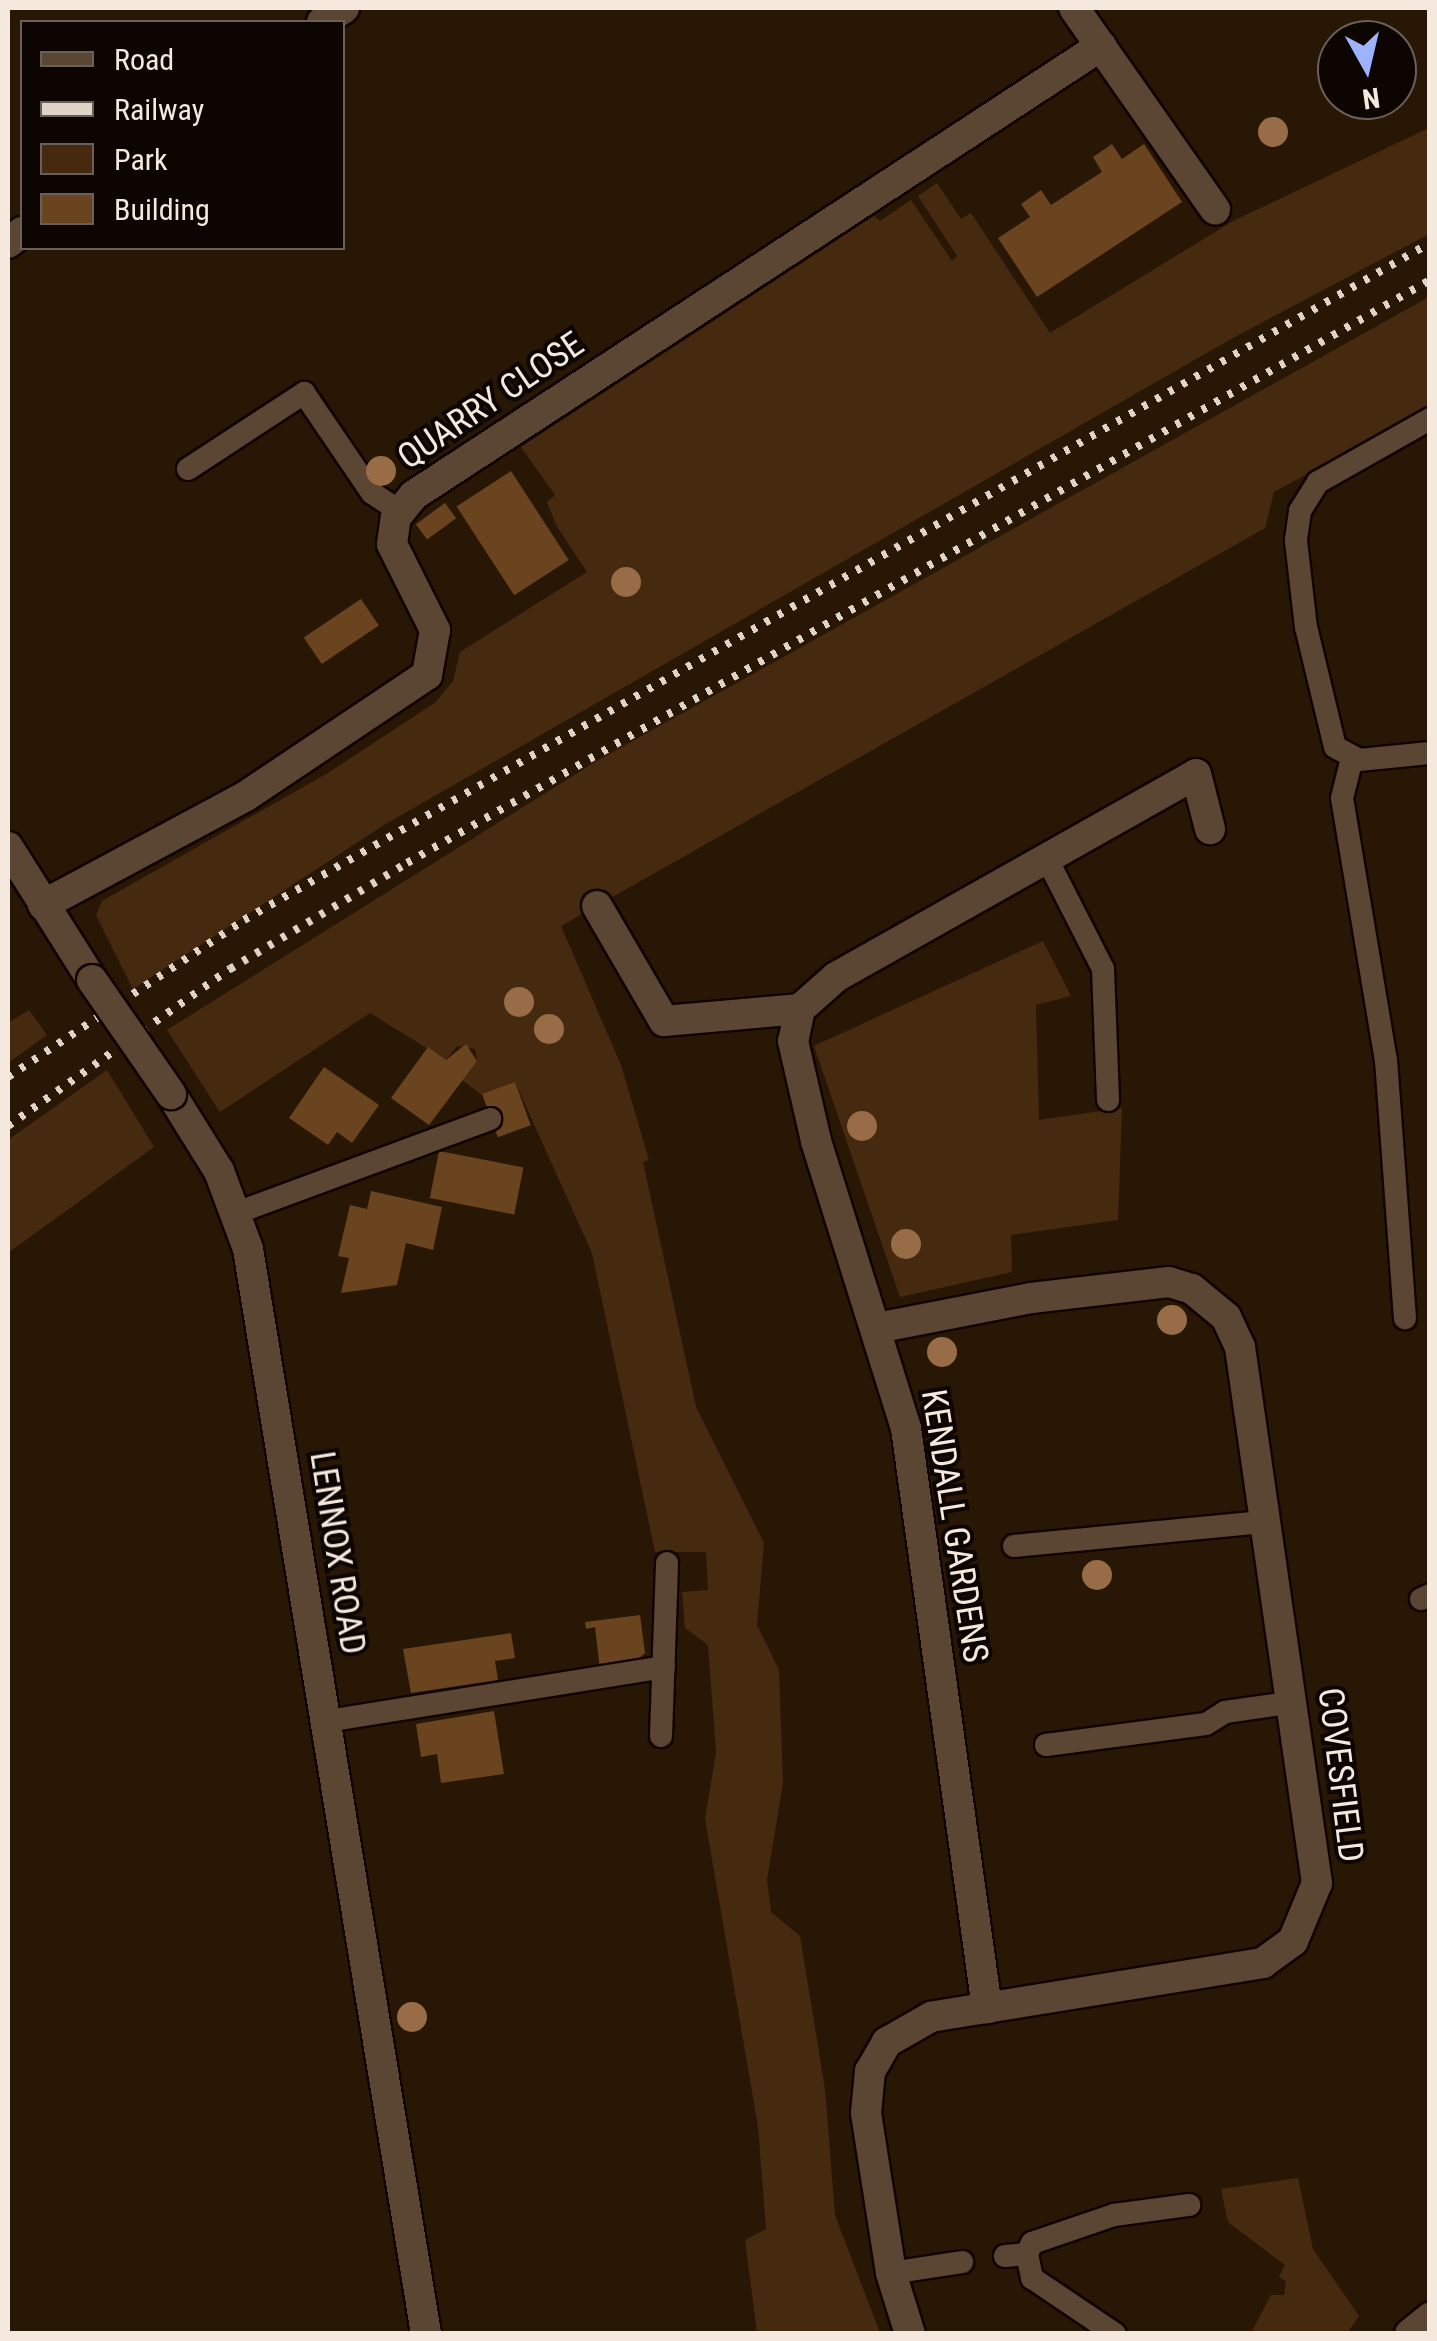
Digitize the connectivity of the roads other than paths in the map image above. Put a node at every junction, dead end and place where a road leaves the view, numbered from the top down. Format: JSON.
{"nodes":[{"id":1,"x":1074,"y":8,"type":"edge"},
{"id":2,"x":1101,"y":46,"type":"junction"},
{"id":3,"x":1215,"y":209,"type":"dead end"},
{"id":4,"x":1430,"y":419,"type":"edge"},
{"id":5,"x":188,"y":469,"type":"dead end"},
{"id":6,"x":400,"y":511,"type":"junction"},
{"id":7,"x":1430,"y":753,"type":"edge"},
{"id":8,"x":1352,"y":758,"type":"junction"},
{"id":9,"x":1210,"y":828,"type":"dead end"},
{"id":10,"x":8,"y":848,"type":"edge"},
{"id":11,"x":1046,"y":857,"type":"junction"},
{"id":12,"x":43,"y":905,"type":"junction"},
{"id":13,"x":597,"y":906,"type":"dead end"},
{"id":14,"x":800,"y":1009,"type":"junction"},
{"id":15,"x":1108,"y":1100,"type":"dead end"},
{"id":16,"x":490,"y":1119,"type":"dead end"},
{"id":17,"x":238,"y":1212,"type":"junction"},
{"id":18,"x":1405,"y":1318,"type":"dead end"},
{"id":19,"x":877,"y":1328,"type":"junction"},
{"id":20,"x":1265,"y":1522,"type":"junction"},
{"id":21,"x":1014,"y":1546,"type":"dead end"},
{"id":22,"x":667,"y":1563,"type":"dead end"},
{"id":23,"x":664,"y":1667,"type":"junction"},
{"id":24,"x":1294,"y":1702,"type":"junction"},
{"id":25,"x":327,"y":1721,"type":"junction"},
{"id":26,"x":661,"y":1736,"type":"dead end"},
{"id":27,"x":1046,"y":1745,"type":"dead end"},
{"id":28,"x":986,"y":2008,"type":"junction"},
{"id":29,"x":1189,"y":2205,"type":"dead end"},
{"id":30,"x":962,"y":2262,"type":"dead end"},
{"id":31,"x":891,"y":2273,"type":"junction"},
{"id":32,"x":1430,"y":2318,"type":"edge"},
{"id":33,"x":426,"y":2334,"type":"edge"},
{"id":34,"x":910,"y":2334,"type":"edge"},
{"id":35,"x":1115,"y":2334,"type":"edge"},
{"id":36,"x":1410,"y":2334,"type":"edge"}],
"edges":[{"from":1,"to":2,"type":"street"},
{"from":2,"to":3,"type":"street"},
{"from":2,"to":6,"type":"street","name":"QUARRY CLOSE"},
{"from":4,"to":8,"type":"lane"},
{"from":5,"to":6,"type":"lane"},
{"from":6,"to":12,"type":"street","name":"QUARRY CLOSE"},
{"from":7,"to":8,"type":"lane"},
{"from":8,"to":18,"type":"lane"},
{"from":9,"to":11,"type":"street"},
{"from":10,"to":12,"type":"street","name":"LENNOX ROAD"},
{"from":11,"to":14,"type":"street"},
{"from":11,"to":15,"type":"lane"},
{"from":12,"to":17,"type":"street","name":"LENNOX ROAD","bridge":true},
{"from":13,"to":14,"type":"street"},
{"from":14,"to":19,"type":"street","name":"KENDALL GARDENS"},
{"from":16,"to":17,"type":"lane"},
{"from":17,"to":25,"type":"street","name":"LENNOX ROAD"},
{"from":19,"to":20,"type":"street","name":"COVESFIELD"},
{"from":19,"to":28,"type":"street","name":"KENDALL GARDENS"},
{"from":20,"to":21,"type":"lane"},
{"from":20,"to":24,"type":"street","name":"COVESFIELD"},
{"from":22,"to":23,"type":"lane"},
{"from":23,"to":25,"type":"lane"},
{"from":23,"to":26,"type":"lane"},
{"from":24,"to":27,"type":"lane"},
{"from":24,"to":28,"type":"street","name":"COVESFIELD"},
{"from":25,"to":33,"type":"street","name":"LENNOX ROAD"},
{"from":28,"to":31,"type":"street","name":"COVESFIELD"},
{"from":29,"to":35,"type":"lane"},
{"from":30,"to":31,"type":"lane"},
{"from":31,"to":34,"type":"street","name":"COVESFIELD"},
{"from":32,"to":36,"type":"street"}]}
